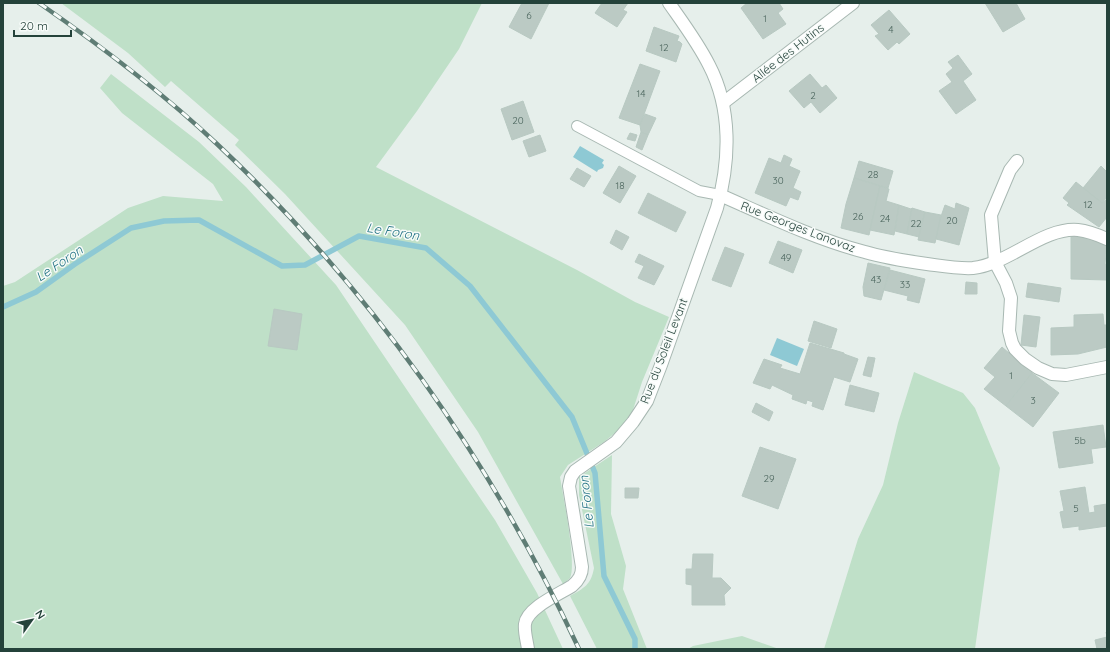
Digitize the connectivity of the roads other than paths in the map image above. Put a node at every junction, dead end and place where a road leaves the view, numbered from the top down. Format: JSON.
{"nodes":[{"id":1,"x":669,"y":3,"type":"edge"},
{"id":2,"x":853,"y":3,"type":"edge"},
{"id":3,"x":723,"y":103,"type":"junction"},
{"id":4,"x":577,"y":126,"type":"dead end"},
{"id":5,"x":1017,"y":161,"type":"dead end"},
{"id":6,"x":720,"y":195,"type":"junction"},
{"id":7,"x":1107,"y":239,"type":"edge"},
{"id":8,"x":995,"y":262,"type":"junction"},
{"id":9,"x":1107,"y":367,"type":"edge"},
{"id":10,"x":528,"y":649,"type":"edge"}],
"edges":[{"from":1,"to":3,"type":"street","name":"Rue du Soleil Levant"},
{"from":2,"to":3,"type":"street","name":"Allée des Hutins"},
{"from":3,"to":6,"type":"street","name":"Rue du Soleil Levant"},
{"from":4,"to":6,"type":"lane"},
{"from":5,"to":8,"type":"street"},
{"from":6,"to":8,"type":"street","name":"Rue Georges Lanovaz"},
{"from":6,"to":10,"type":"street","name":"Rue du Soleil Levant"},
{"from":7,"to":8,"type":"street","name":"Rue Georges Lanovaz"},
{"from":8,"to":9,"type":"street"}]}
